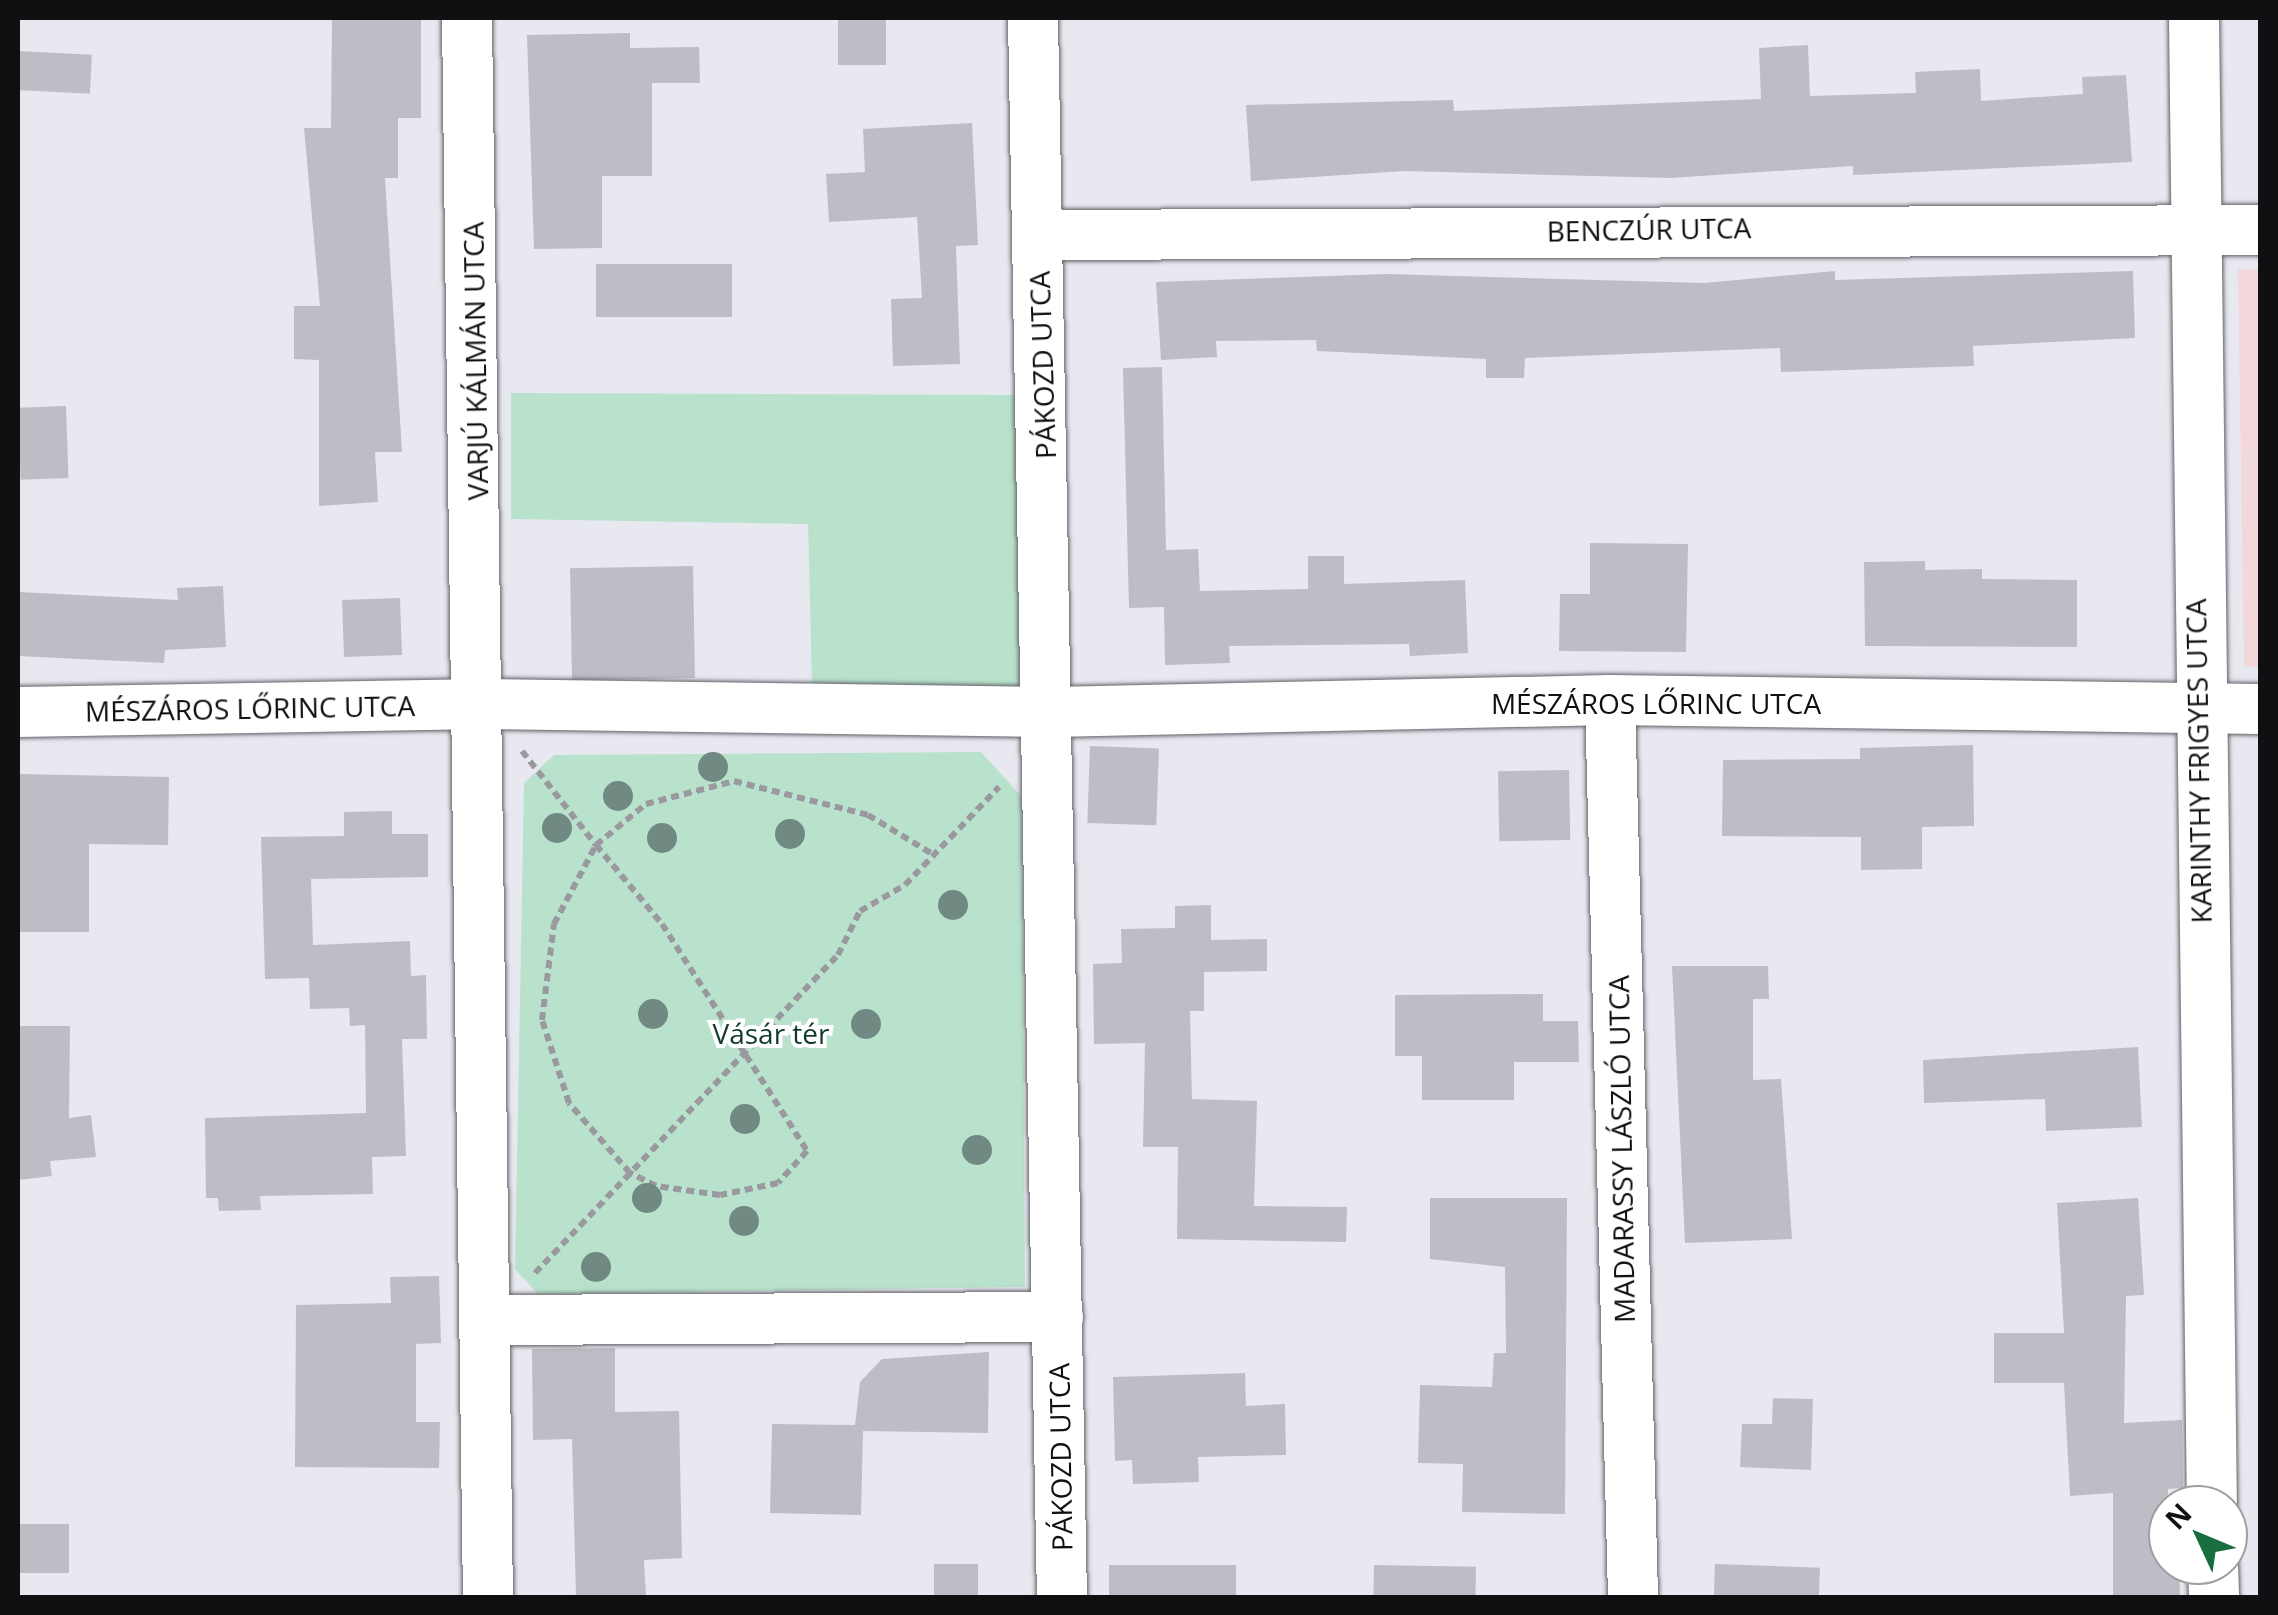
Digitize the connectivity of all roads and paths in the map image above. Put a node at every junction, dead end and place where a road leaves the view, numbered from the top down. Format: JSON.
{"nodes":[{"id":1,"x":468,"y":18,"type":"edge"},
{"id":2,"x":1033,"y":18,"type":"edge"},
{"id":3,"x":2194,"y":18,"type":"edge"},
{"id":4,"x":2260,"y":230,"type":"edge"},
{"id":5,"x":2193,"y":232,"type":"junction"},
{"id":6,"x":1038,"y":234,"type":"junction"},
{"id":7,"x":1610,"y":700,"type":"junction"},
{"id":8,"x":483,"y":704,"type":"junction"},
{"id":9,"x":2260,"y":709,"type":"edge"},
{"id":10,"x":2196,"y":710,"type":"junction"},
{"id":11,"x":18,"y":712,"type":"edge"},
{"id":12,"x":1052,"y":712,"type":"junction"},
{"id":13,"x":1006,"y":780,"type":"dead end"},
{"id":14,"x":596,"y":845,"type":"junction"},
{"id":15,"x":934,"y":855,"type":"junction"},
{"id":16,"x":743,"y":1046,"type":"junction"},
{"id":17,"x":630,"y":1173,"type":"junction"},
{"id":18,"x":1058,"y":1317,"type":"junction"},
{"id":19,"x":488,"y":1320,"type":"junction"},
{"id":20,"x":2212,"y":1485,"type":"edge"},
{"id":21,"x":488,"y":1598,"type":"edge"},
{"id":22,"x":1062,"y":1598,"type":"edge"},
{"id":23,"x":1633,"y":1598,"type":"edge"}],
"edges":[{"from":1,"to":8,"type":"street","name":"VARJÚ KÁLMÁN UTCA"},
{"from":2,"to":6,"type":"street","name":"PÁKOZD UTCA"},
{"from":3,"to":5,"type":"street","name":"KARINTHY FRIGYES UTCA"},
{"from":4,"to":5,"type":"street","name":"BENCZÚR UTCA"},
{"from":5,"to":6,"type":"street","name":"BENCZÚR UTCA"},
{"from":5,"to":10,"type":"street","name":"KARINTHY FRIGYES UTCA"},
{"from":6,"to":12,"type":"street","name":"PÁKOZD UTCA"},
{"from":7,"to":10,"type":"street","name":"MÉSZÁROS LŐRINC UTCA"},
{"from":7,"to":12,"type":"street","name":"MÉSZÁROS LŐRINC UTCA"},
{"from":7,"to":23,"type":"street","name":"MADARASSY LÁSZLÓ UTCA"},
{"from":8,"to":11,"type":"street","name":"MÉSZÁROS LŐRINC UTCA"},
{"from":8,"to":12,"type":"street"},
{"from":8,"to":14,"type":"path"},
{"from":8,"to":19,"type":"street"},
{"from":9,"to":10,"type":"street","name":"MÉSZÁROS LŐRINC UTCA"},
{"from":10,"to":20,"type":"street","name":"KARINTHY FRIGYES UTCA"},
{"from":12,"to":18,"type":"street"},
{"from":13,"to":15,"type":"path"},
{"from":14,"to":15,"type":"path"},
{"from":14,"to":16,"type":"path"},
{"from":14,"to":17,"type":"path"},
{"from":15,"to":16,"type":"path"},
{"from":16,"to":17,"type":"path"},
{"from":16,"to":17,"type":"path"},
{"from":17,"to":19,"type":"path"},
{"from":18,"to":19,"type":"street"},
{"from":18,"to":22,"type":"street","name":"PÁKOZD UTCA"},
{"from":19,"to":21,"type":"street"}]}
